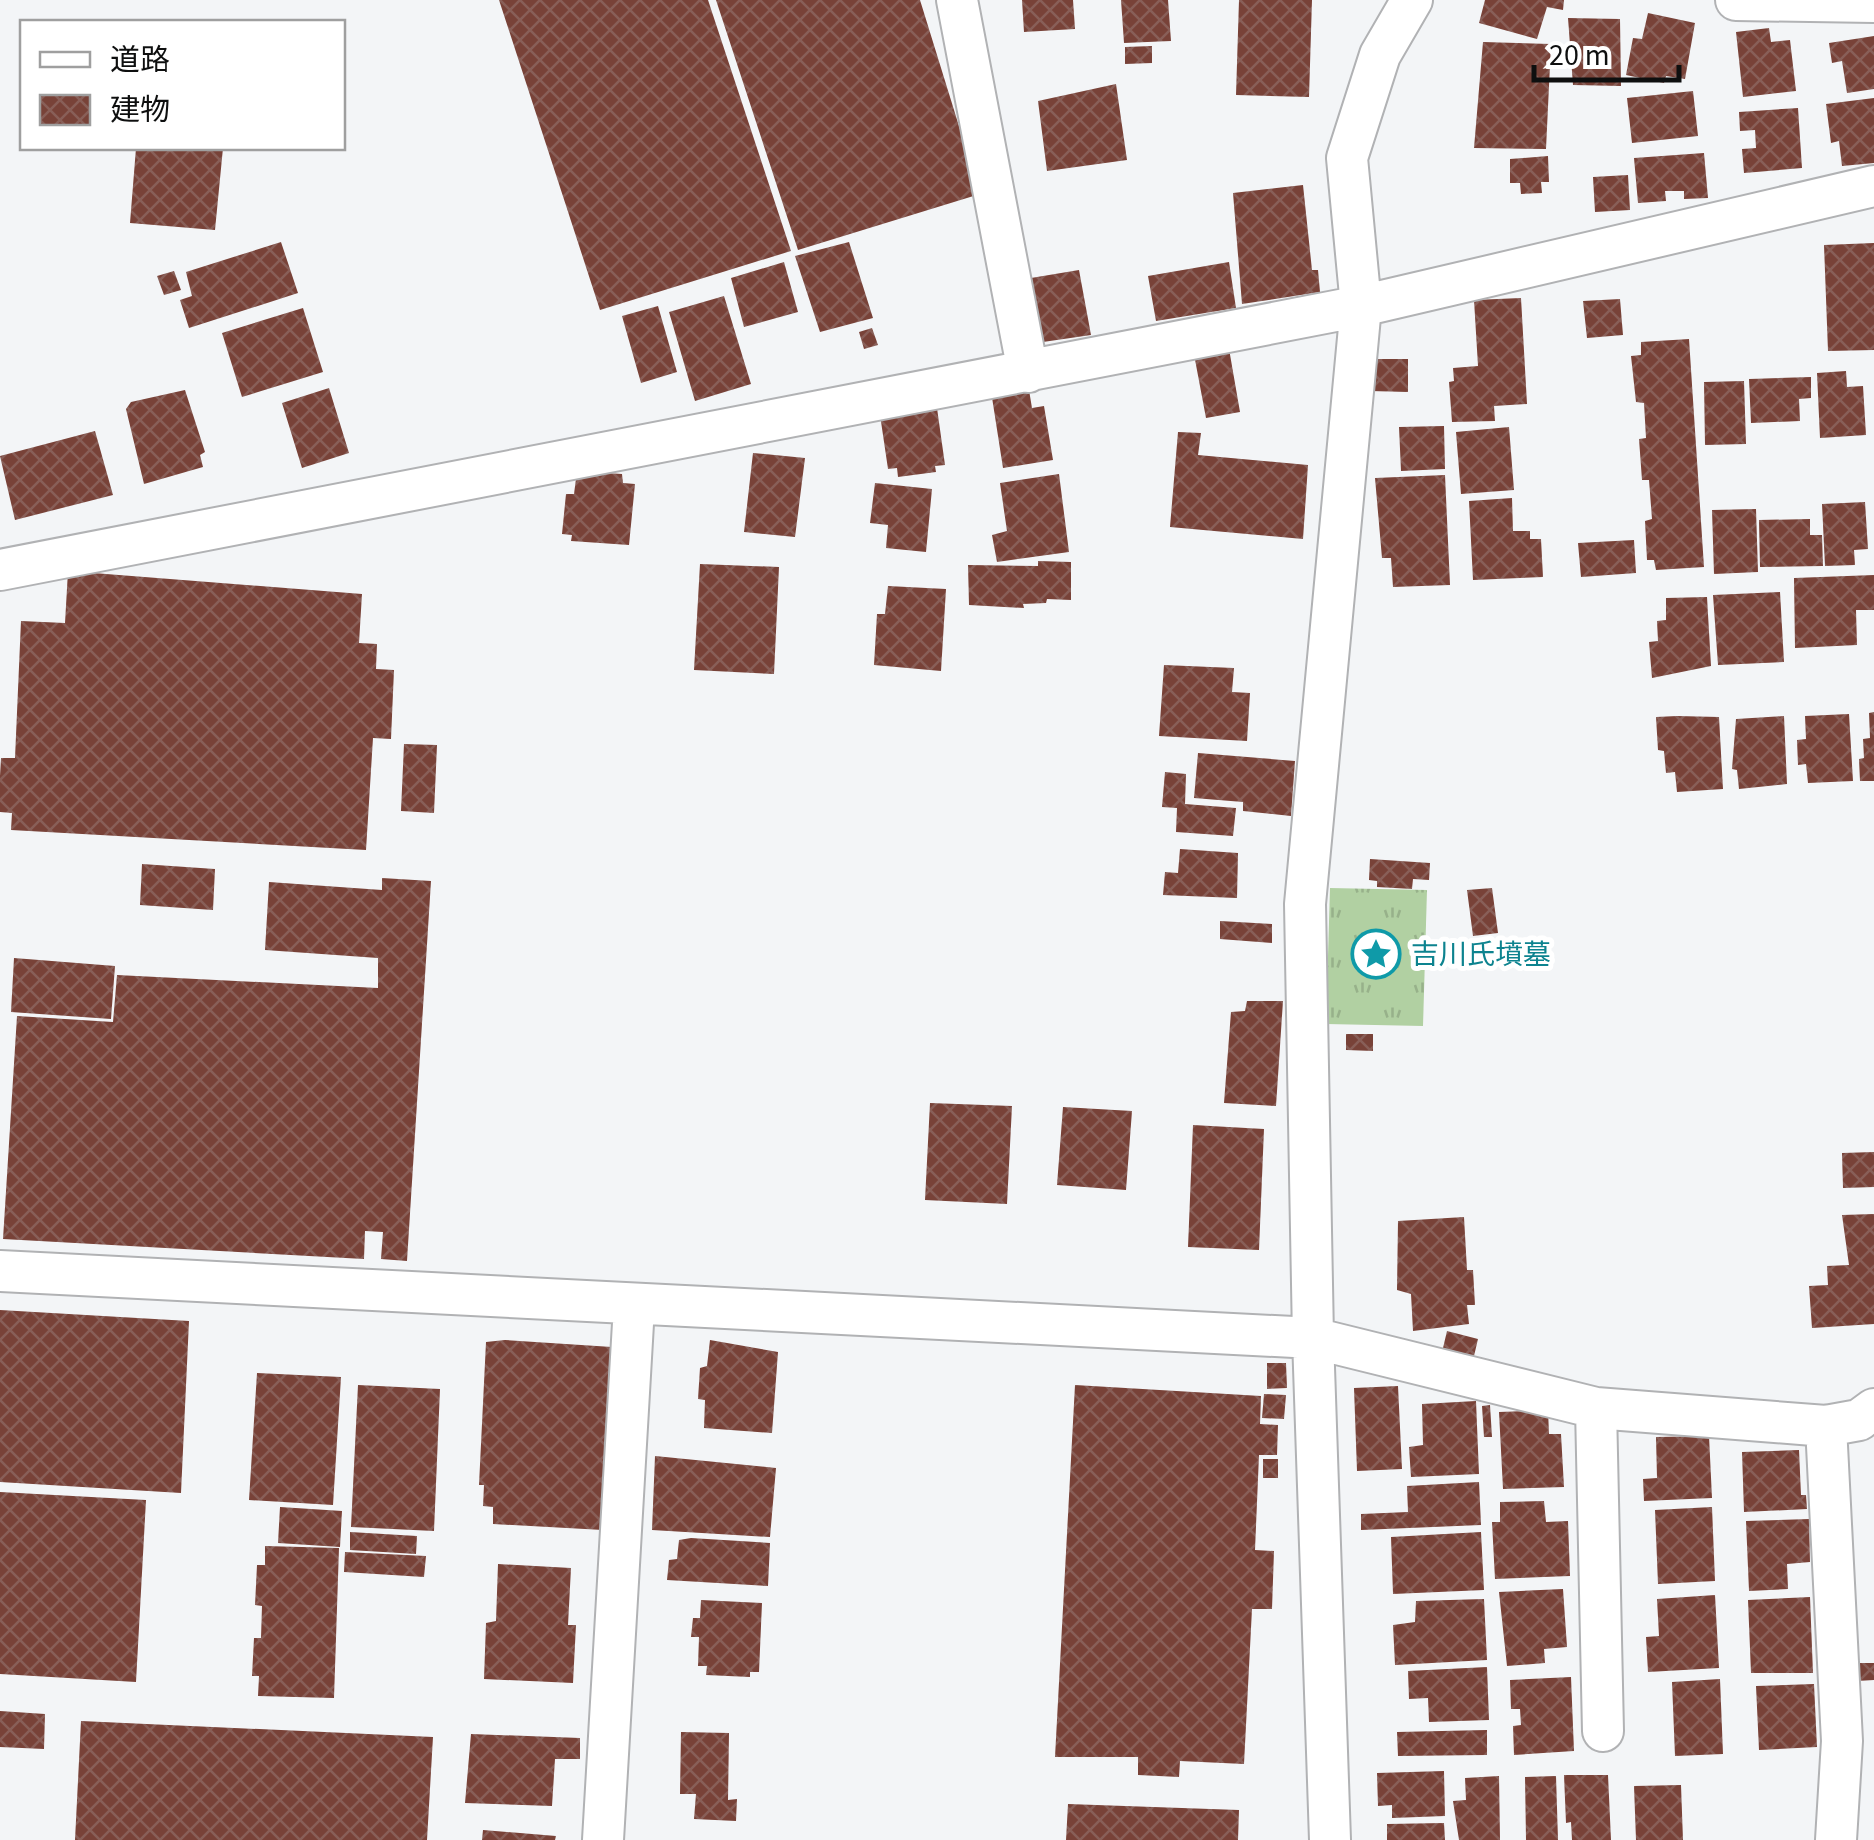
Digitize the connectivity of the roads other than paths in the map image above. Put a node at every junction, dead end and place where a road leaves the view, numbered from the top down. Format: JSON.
{"nodes":[{"id":1,"x":958,"y":0,"type":"edge"},
{"id":2,"x":1412,"y":0,"type":"edge"},
{"id":3,"x":1736,"y":0,"type":"edge"},
{"id":4,"x":1874,"y":2,"type":"edge"},
{"id":5,"x":1874,"y":186,"type":"edge"},
{"id":6,"x":1362,"y":306,"type":"junction"},
{"id":7,"x":1028,"y":372,"type":"junction"},
{"id":8,"x":0,"y":570,"type":"edge"},
{"id":9,"x":0,"y":1271,"type":"edge"},
{"id":10,"x":634,"y":1306,"type":"junction"},
{"id":11,"x":1313,"y":1338,"type":"junction"},
{"id":12,"x":1596,"y":1408,"type":"junction"},
{"id":13,"x":1874,"y":1409,"type":"edge"},
{"id":14,"x":1826,"y":1426,"type":"junction"},
{"id":15,"x":1603,"y":1731,"type":"dead end"},
{"id":16,"x":603,"y":1840,"type":"edge"},
{"id":17,"x":1330,"y":1840,"type":"edge"},
{"id":18,"x":1836,"y":1840,"type":"edge"}],
"edges":[{"from":1,"to":7,"type":"street"},
{"from":2,"to":6,"type":"street"},
{"from":3,"to":4,"type":"street"},
{"from":5,"to":6,"type":"street"},
{"from":6,"to":7,"type":"street"},
{"from":6,"to":11,"type":"street"},
{"from":7,"to":8,"type":"street"},
{"from":9,"to":10,"type":"street"},
{"from":10,"to":11,"type":"street"},
{"from":10,"to":16,"type":"street"},
{"from":11,"to":12,"type":"street"},
{"from":11,"to":17,"type":"street"},
{"from":12,"to":14,"type":"street"},
{"from":12,"to":15,"type":"street"},
{"from":13,"to":14,"type":"street"},
{"from":14,"to":18,"type":"street"}]}
